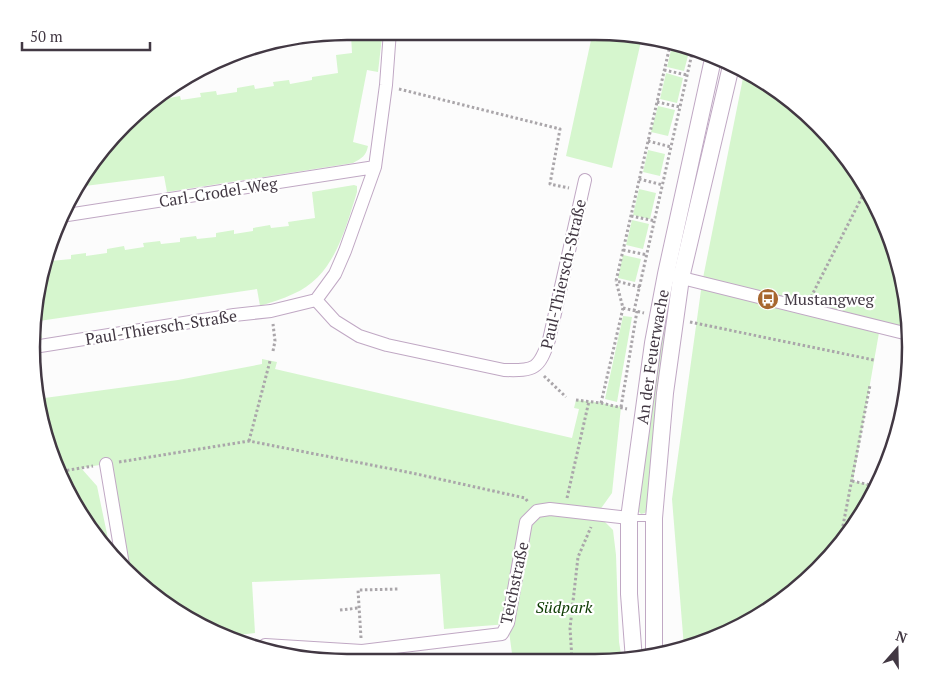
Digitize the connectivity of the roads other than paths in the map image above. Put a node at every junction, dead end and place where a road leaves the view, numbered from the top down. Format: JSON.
{"nodes":[{"id":1,"x":389,"y":40,"type":"edge"},
{"id":2,"x":712,"y":63,"type":"edge"},
{"id":3,"x":730,"y":71,"type":"edge"},
{"id":4,"x":375,"y":168,"type":"junction"},
{"id":5,"x":584,"y":185,"type":"road end"},
{"id":6,"x":70,"y":215,"type":"edge"},
{"id":7,"x":674,"y":276,"type":"junction"},
{"id":8,"x":316,"y":300,"type":"junction"},
{"id":9,"x":901,"y":329,"type":"edge"},
{"id":10,"x":40,"y":346,"type":"edge"},
{"id":11,"x":106,"y":464,"type":"road end"},
{"id":12,"x":629,"y":518,"type":"junction"},
{"id":13,"x":654,"y":518,"type":"junction"},
{"id":14,"x":121,"y":555,"type":"edge"},
{"id":15,"x":276,"y":646,"type":"edge"},
{"id":16,"x":654,"y":648,"type":"edge"},
{"id":17,"x":633,"y":651,"type":"edge"}],
"edges":[{"from":1,"to":4,"type":"street"},
{"from":2,"to":7,"type":"street","name":"An der Feuerwache"},
{"from":3,"to":7,"type":"street","name":"An der Feuerwache"},
{"from":4,"to":6,"type":"street","name":"Carl-Crodel-Weg"},
{"from":4,"to":8,"type":"street"},
{"from":5,"to":8,"type":"street","name":"Paul-Thiersch-Straße"},
{"from":7,"to":9,"type":"street"},
{"from":7,"to":12,"type":"street","name":"An der Feuerwache"},
{"from":7,"to":13,"type":"street","name":"An der Feuerwache"},
{"from":8,"to":10,"type":"street","name":"Paul-Thiersch-Straße"},
{"from":11,"to":14,"type":"street"},
{"from":12,"to":13,"type":"lane"},
{"from":12,"to":15,"type":"street","name":"Teichstraße"},
{"from":12,"to":17,"type":"street","name":"An der Feuerwache"},
{"from":13,"to":16,"type":"street","name":"An der Feuerwache"}]}
